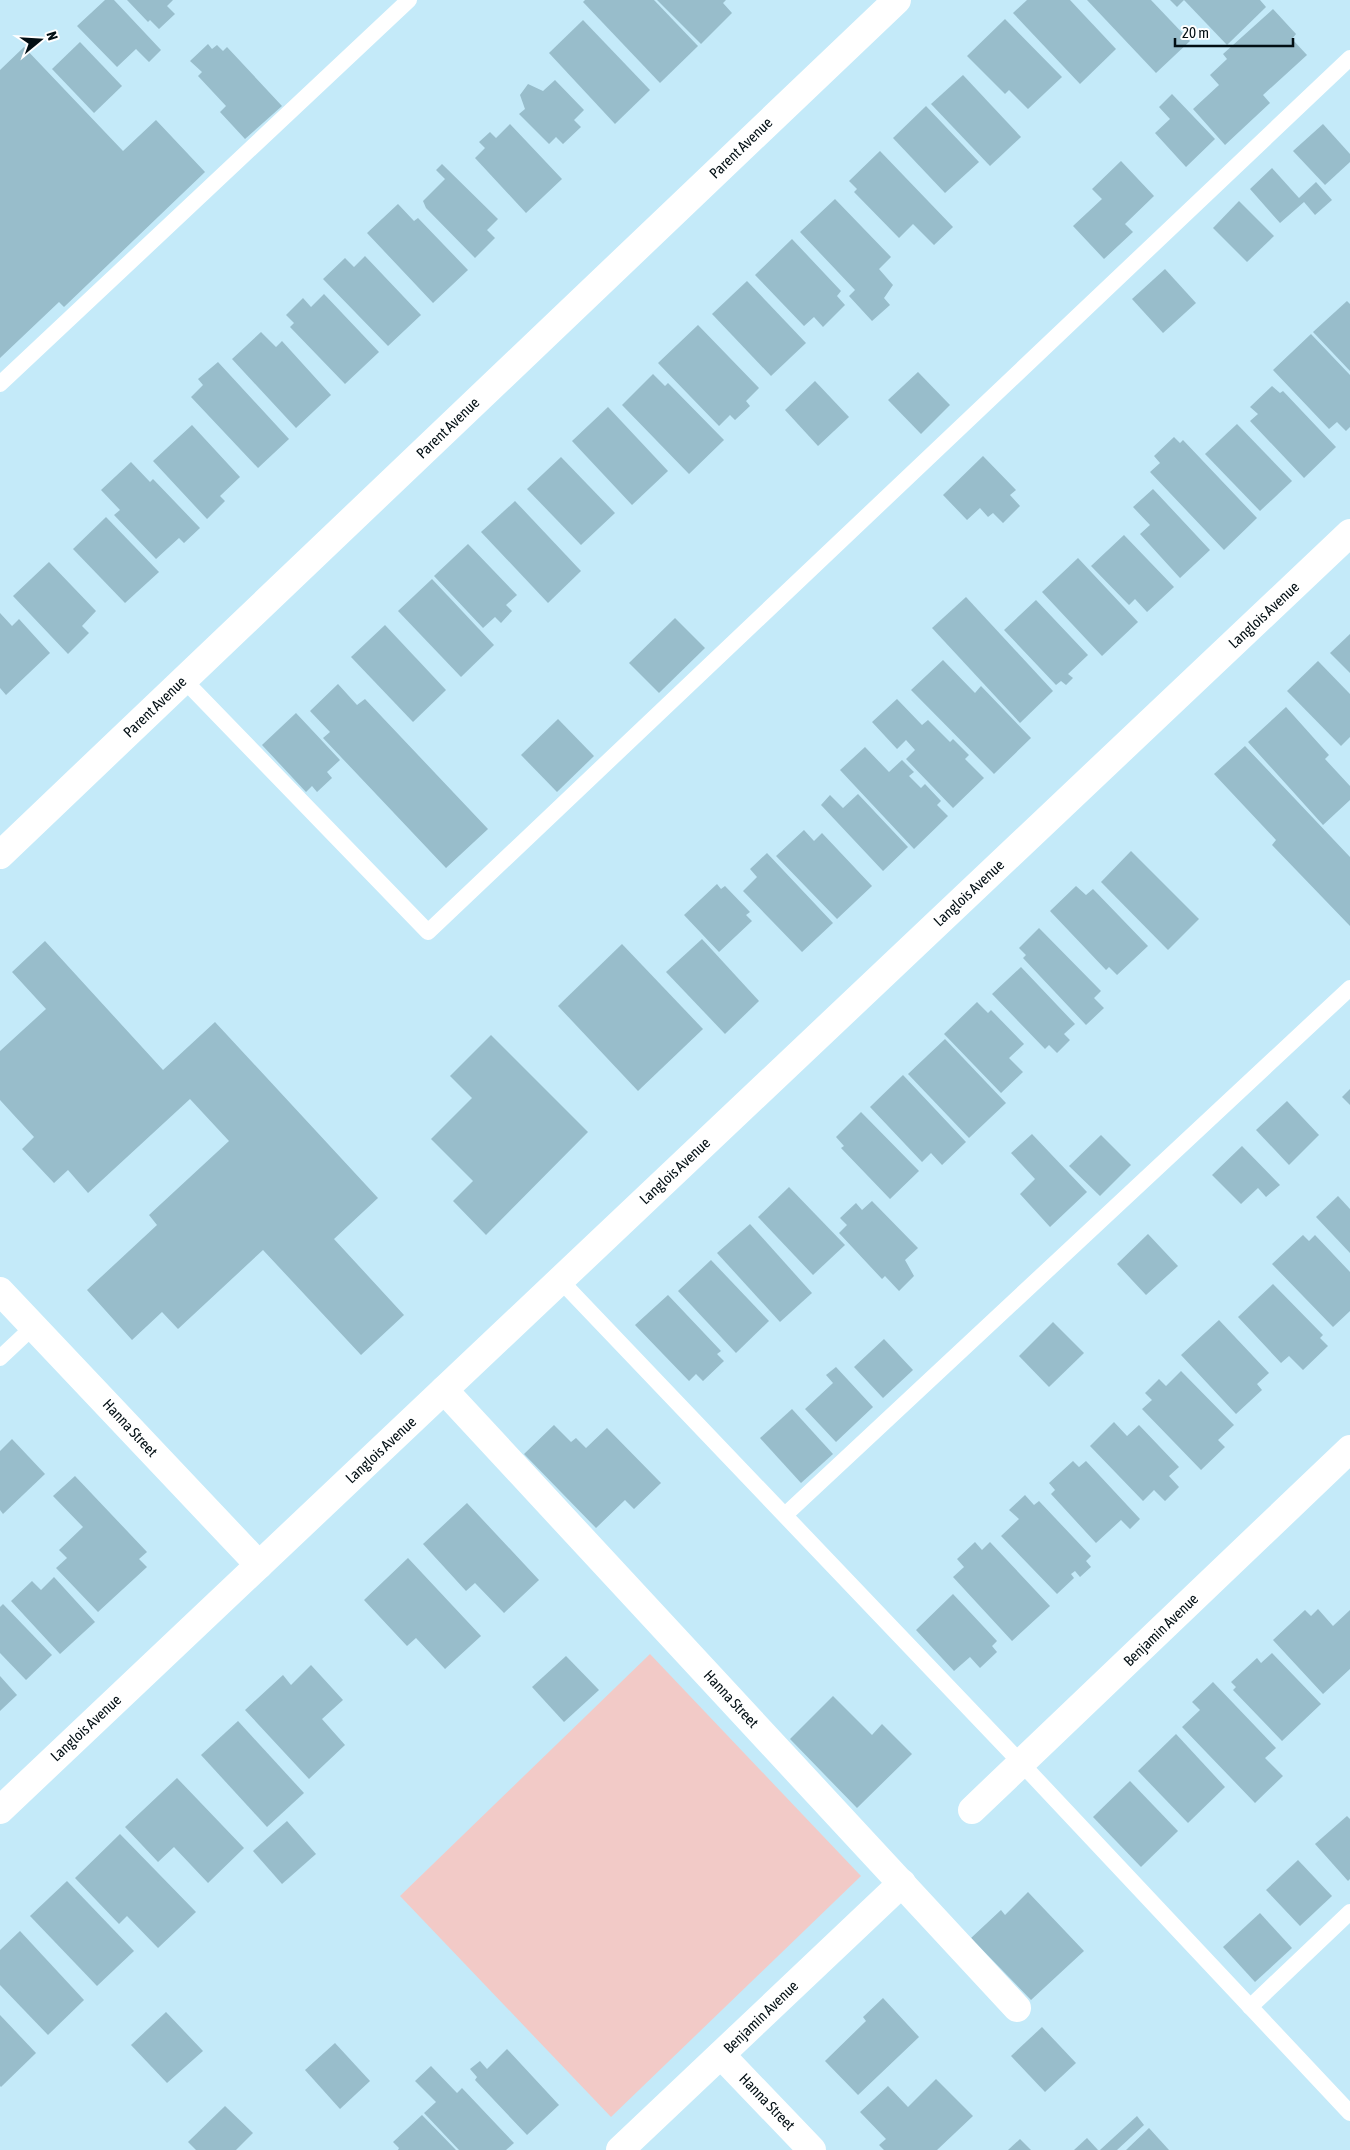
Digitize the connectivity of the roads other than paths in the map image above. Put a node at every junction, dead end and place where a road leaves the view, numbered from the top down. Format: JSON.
{"nodes":[{"id":1,"x":409,"y":0,"type":"edge"},
{"id":2,"x":897,"y":0,"type":"edge"},
{"id":3,"x":1350,"y":58,"type":"edge"},
{"id":4,"x":0,"y":384,"type":"edge"},
{"id":5,"x":1350,"y":533,"type":"edge"},
{"id":6,"x":184,"y":680,"type":"junction"},
{"id":7,"x":0,"y":855,"type":"edge"},
{"id":8,"x":1350,"y":988,"type":"edge"},
{"id":9,"x":560,"y":1280,"type":"junction"},
{"id":10,"x":0,"y":1291,"type":"edge"},
{"id":11,"x":34,"y":1326,"type":"junction"},
{"id":12,"x":0,"y":1358,"type":"edge"},
{"id":13,"x":444,"y":1390,"type":"junction"},
{"id":14,"x":1350,"y":1449,"type":"edge"},
{"id":15,"x":785,"y":1515,"type":"junction"},
{"id":16,"x":259,"y":1565,"type":"junction"},
{"id":17,"x":1021,"y":1763,"type":"junction"},
{"id":18,"x":0,"y":1810,"type":"edge"},
{"id":19,"x":972,"y":1810,"type":"dead end"},
{"id":20,"x":902,"y":1883,"type":"junction"},
{"id":21,"x":1350,"y":1912,"type":"edge"},
{"id":22,"x":1250,"y":2007,"type":"junction"},
{"id":23,"x":1018,"y":2008,"type":"dead end"},
{"id":24,"x":721,"y":2055,"type":"junction"},
{"id":25,"x":1350,"y":2113,"type":"edge"},
{"id":26,"x":620,"y":2150,"type":"edge"},
{"id":27,"x":812,"y":2150,"type":"edge"}],
"edges":[{"from":1,"to":4,"type":"lane"},
{"from":2,"to":6,"type":"street","name":"Parent Avenue"},
{"from":3,"to":6,"type":"lane"},
{"from":5,"to":9,"type":"street","name":"Langlois Avenue"},
{"from":6,"to":7,"type":"street","name":"Parent Avenue"},
{"from":8,"to":15,"type":"lane"},
{"from":9,"to":13,"type":"street","name":"Langlois Avenue"},
{"from":9,"to":15,"type":"lane"},
{"from":10,"to":11,"type":"street","name":"Hanna Street"},
{"from":11,"to":12,"type":"lane"},
{"from":11,"to":16,"type":"street","name":"Hanna Street"},
{"from":13,"to":16,"type":"street","name":"Langlois Avenue"},
{"from":13,"to":20,"type":"street","name":"Hanna Street"},
{"from":14,"to":17,"type":"street","name":"Benjamin Avenue"},
{"from":15,"to":17,"type":"lane"},
{"from":16,"to":18,"type":"street","name":"Langlois Avenue"},
{"from":17,"to":19,"type":"street","name":"Benjamin Avenue"},
{"from":17,"to":22,"type":"lane"},
{"from":20,"to":23,"type":"street","name":"Hanna Street"},
{"from":20,"to":24,"type":"street","name":"Benjamin Avenue"},
{"from":21,"to":22,"type":"lane"},
{"from":22,"to":25,"type":"lane"},
{"from":24,"to":26,"type":"street","name":"Benjamin Avenue"},
{"from":24,"to":27,"type":"street","name":"Hanna Street"}]}
